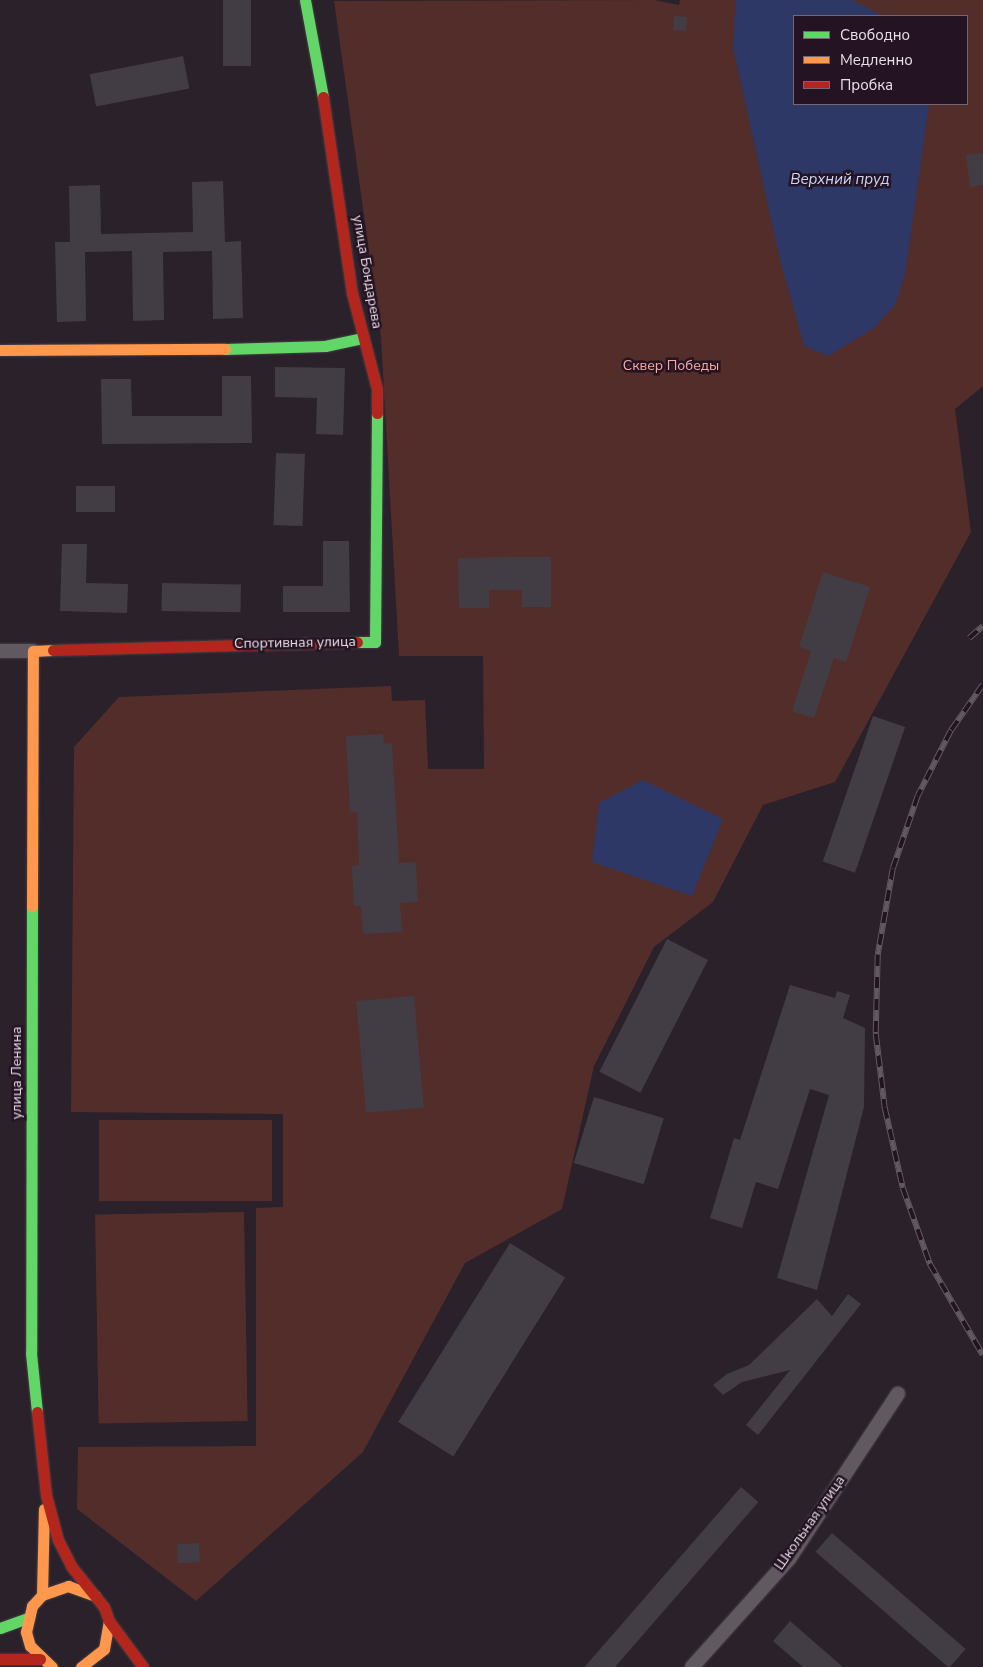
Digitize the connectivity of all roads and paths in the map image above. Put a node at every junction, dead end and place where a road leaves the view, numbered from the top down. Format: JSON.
{"nodes":[{"id":1,"x":305,"y":0,"type":"edge"},
{"id":2,"x":363,"y":338,"type":"junction"},
{"id":3,"x":0,"y":350,"type":"edge"},
{"id":4,"x":0,"y":651,"type":"edge"},
{"id":5,"x":33,"y":651,"type":"junction"},
{"id":6,"x":898,"y":1394,"type":"dead end"},
{"id":7,"x":46,"y":1495,"type":"junction"},
{"id":8,"x":42,"y":1595,"type":"junction"},
{"id":9,"x":98,"y":1599,"type":"junction"},
{"id":10,"x":27,"y":1618,"type":"junction"},
{"id":11,"x":109,"y":1621,"type":"junction"},
{"id":12,"x":0,"y":1628,"type":"edge"},
{"id":13,"x":0,"y":1658,"type":"edge"},
{"id":14,"x":40,"y":1659,"type":"junction"},
{"id":15,"x":52,"y":1667,"type":"edge"},
{"id":16,"x":80,"y":1667,"type":"edge"},
{"id":17,"x":143,"y":1667,"type":"edge"},
{"id":18,"x":692,"y":1667,"type":"edge"}],
"edges":[{"from":1,"to":2,"type":"street","name":"улица Бондарева"},
{"from":2,"to":3,"type":"street","name":"улица Бондарева"},
{"from":2,"to":5,"type":"street","name":"Спортивная улица"},
{"from":4,"to":5,"type":"street","name":"Спортивная улица"},
{"from":5,"to":7,"type":"street","name":"улица Ленина"},
{"from":6,"to":18,"type":"street","name":"Школьная улица"},
{"from":7,"to":8,"type":"street","name":"улица Ленина"},
{"from":7,"to":9,"type":"street","name":"улица Ленина"},
{"from":8,"to":9,"type":"street"},
{"from":8,"to":10,"type":"street"},
{"from":9,"to":11,"type":"street","name":"улица Ленина"},
{"from":10,"to":12,"type":"street"},
{"from":10,"to":14,"type":"street"},
{"from":11,"to":16,"type":"street"},
{"from":11,"to":17,"type":"street","name":"улица Ленина"},
{"from":13,"to":14,"type":"street"},
{"from":14,"to":15,"type":"street"}]}
